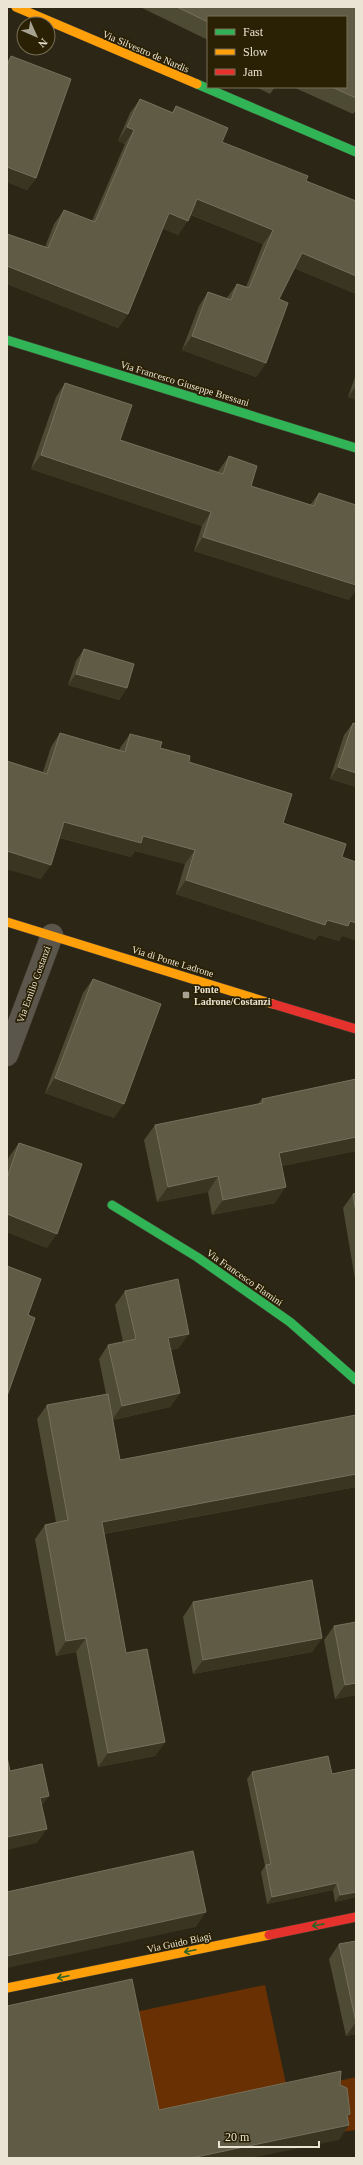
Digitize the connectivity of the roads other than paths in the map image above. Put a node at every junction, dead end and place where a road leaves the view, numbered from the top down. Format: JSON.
{"nodes":[{"id":1,"x":16,"y":7,"type":"edge"},
{"id":2,"x":356,"y":152,"type":"edge"},
{"id":3,"x":7,"y":340,"type":"edge"},
{"id":4,"x":356,"y":448,"type":"edge"},
{"id":5,"x":7,"y":922,"type":"edge"},
{"id":6,"x":52,"y":935,"type":"junction"},
{"id":7,"x":356,"y":1030,"type":"edge"},
{"id":8,"x":7,"y":1055,"type":"edge"},
{"id":9,"x":112,"y":1205,"type":"dead end"},
{"id":10,"x":356,"y":1380,"type":"edge"},
{"id":11,"x":356,"y":1917,"type":"edge"},
{"id":12,"x":7,"y":1988,"type":"edge"}],
"edges":[{"from":1,"to":2,"type":"street","name":"Via Silvestro de Nardis"},
{"from":3,"to":4,"type":"street","name":"Via Francesco Giuseppe Bressani"},
{"from":5,"to":6,"type":"street","name":"Via di Ponte Ladrone"},
{"from":6,"to":7,"type":"street","name":"Via di Ponte Ladrone"},
{"from":6,"to":8,"type":"street","name":"Via Emilio Costanzi"},
{"from":9,"to":10,"type":"street","name":"Via Francesco Flamini"},
{"from":11,"to":12,"type":"street","name":"Via Guido Biagi","one_way":true}]}
